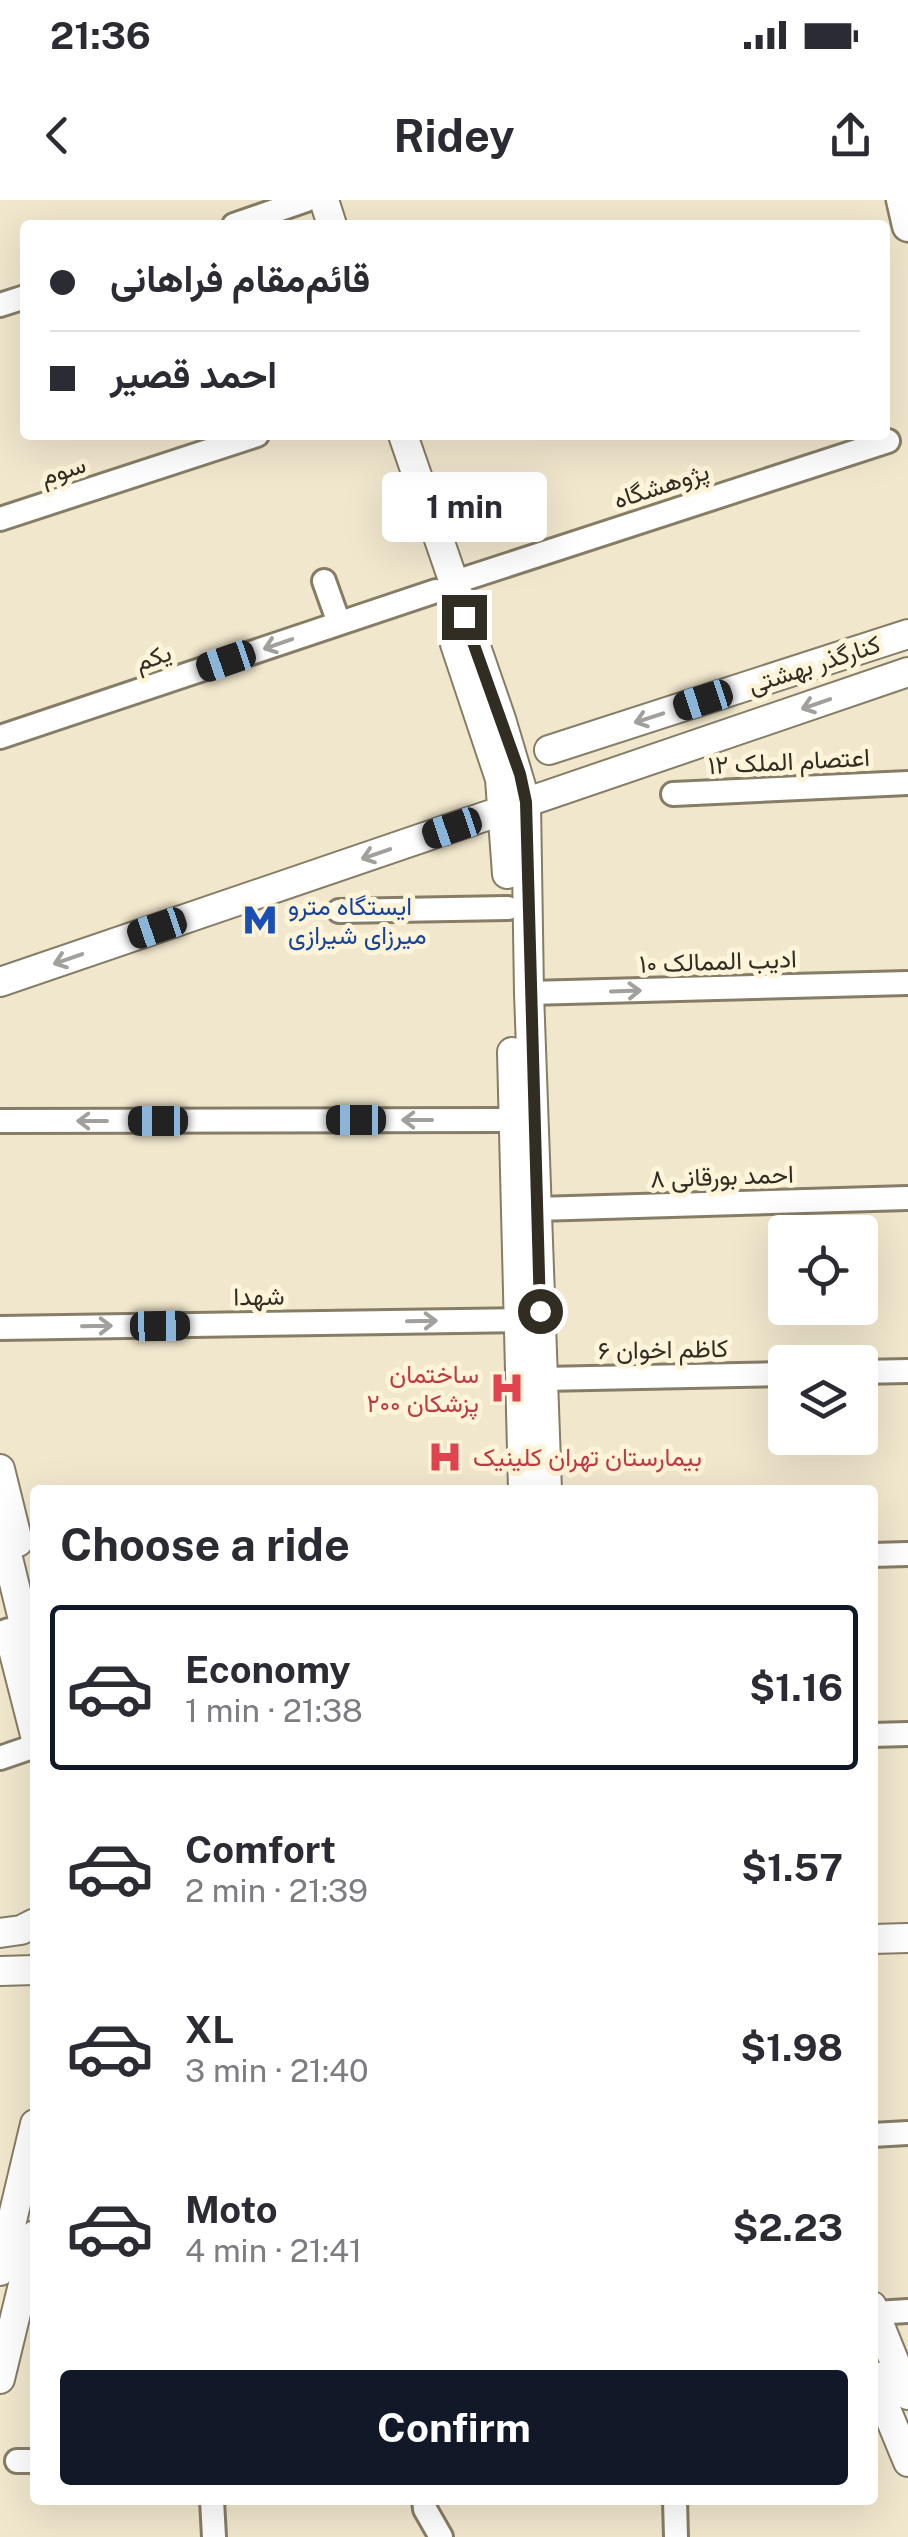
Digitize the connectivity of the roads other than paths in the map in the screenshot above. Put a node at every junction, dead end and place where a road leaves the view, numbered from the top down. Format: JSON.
{"nodes":[{"id":1,"x":306,"y":200,"type":"edge"},
{"id":2,"x":902,"y":200,"type":"edge"},
{"id":3,"x":248,"y":220,"type":"edge"},
{"id":4,"x":908,"y":226,"type":"edge"},
{"id":5,"x":243,"y":440,"type":"edge"},
{"id":6,"x":386,"y":440,"type":"edge"},
{"id":7,"x":403,"y":440,"type":"edge"},
{"id":8,"x":888,"y":441,"type":"dead end"},
{"id":9,"x":0,"y":519,"type":"edge"},
{"id":10,"x":324,"y":581,"type":"dead end"},
{"id":11,"x":444,"y":586,"type":"junction"},
{"id":12,"x":340,"y":623,"type":"junction"},
{"id":13,"x":908,"y":634,"type":"edge"},
{"id":14,"x":819,"y":663,"type":"junction"},
{"id":15,"x":908,"y":672,"type":"edge"},
{"id":16,"x":874,"y":684,"type":"junction"},
{"id":17,"x":703,"y":700,"type":"junction"},
{"id":18,"x":501,"y":719,"type":"junction"},
{"id":19,"x":0,"y":737,"type":"edge"},
{"id":20,"x":687,"y":748,"type":"junction"},
{"id":21,"x":549,"y":750,"type":"junction"},
{"id":22,"x":636,"y":765,"type":"junction"},
{"id":23,"x":908,"y":783,"type":"edge"},
{"id":24,"x":673,"y":794,"type":"dead end"},
{"id":25,"x":515,"y":806,"type":"junction"},
{"id":26,"x":508,"y":908,"type":"junction"},
{"id":27,"x":339,"y":911,"type":"dead end"},
{"id":28,"x":0,"y":982,"type":"edge"},
{"id":29,"x":908,"y":983,"type":"edge"},
{"id":30,"x":529,"y":994,"type":"junction"},
{"id":31,"x":514,"y":1120,"type":"junction"},
{"id":32,"x":0,"y":1121,"type":"edge"},
{"id":33,"x":908,"y":1198,"type":"edge"},
{"id":34,"x":537,"y":1209,"type":"junction"},
{"id":35,"x":519,"y":1320,"type":"junction"},
{"id":36,"x":0,"y":1328,"type":"edge"},
{"id":37,"x":878,"y":1372,"type":"edge"},
{"id":38,"x":908,"y":1372,"type":"edge"},
{"id":39,"x":768,"y":1374,"type":"edge"},
{"id":40,"x":542,"y":1379,"type":"junction"},
{"id":41,"x":0,"y":1468,"type":"edge"},
{"id":42,"x":524,"y":1485,"type":"edge"},
{"id":43,"x":547,"y":1485,"type":"edge"},
{"id":44,"x":17,"y":1533,"type":"edge"},
{"id":45,"x":908,"y":1554,"type":"edge"},
{"id":46,"x":878,"y":1555,"type":"edge"},
{"id":47,"x":30,"y":1586,"type":"edge"},
{"id":48,"x":0,"y":1596,"type":"edge"},
{"id":49,"x":30,"y":1630,"type":"edge"},
{"id":50,"x":4,"y":1631,"type":"edge"},
{"id":51,"x":30,"y":1718,"type":"edge"},
{"id":52,"x":908,"y":1734,"type":"edge"},
{"id":53,"x":878,"y":1735,"type":"edge"},
{"id":54,"x":30,"y":1748,"type":"edge"},
{"id":55,"x":0,"y":1758,"type":"edge"},
{"id":56,"x":30,"y":1925,"type":"edge"},
{"id":57,"x":0,"y":1933,"type":"edge"},
{"id":58,"x":908,"y":1938,"type":"edge"},
{"id":59,"x":878,"y":1939,"type":"edge"},
{"id":60,"x":30,"y":1970,"type":"edge"},
{"id":61,"x":0,"y":1972,"type":"edge"},
{"id":62,"x":908,"y":2133,"type":"edge"},
{"id":63,"x":878,"y":2134,"type":"edge"},
{"id":64,"x":30,"y":2138,"type":"edge"},
{"id":65,"x":9,"y":2197,"type":"edge"},
{"id":66,"x":30,"y":2248,"type":"edge"},
{"id":67,"x":20,"y":2273,"type":"edge"},
{"id":68,"x":878,"y":2310,"type":"edge"},
{"id":69,"x":908,"y":2311,"type":"edge"},
{"id":70,"x":878,"y":2320,"type":"edge"},
{"id":71,"x":0,"y":2379,"type":"edge"},
{"id":72,"x":908,"y":2395,"type":"edge"},
{"id":73,"x":882,"y":2425,"type":"edge"},
{"id":74,"x":908,"y":2462,"type":"edge"},
{"id":75,"x":212,"y":2505,"type":"edge"},
{"id":76,"x":425,"y":2505,"type":"edge"},
{"id":77,"x":674,"y":2505,"type":"edge"},
{"id":78,"x":214,"y":2537,"type":"edge"},
{"id":79,"x":441,"y":2537,"type":"edge"},
{"id":80,"x":676,"y":2537,"type":"edge"}],
"edges":[{"from":1,"to":3,"type":"street"},
{"from":2,"to":4,"type":"highway"},
{"from":5,"to":9,"type":"street","name":"سوم"},
{"from":6,"to":11,"type":"main road"},
{"from":7,"to":11,"type":"main road"},
{"from":8,"to":11,"type":"street","name":"پژوهشگاه"},
{"from":10,"to":12,"type":"street"},
{"from":11,"to":12,"type":"street","name":"یکم"},
{"from":11,"to":18,"type":"main road"},
{"from":11,"to":25,"type":"main road"},
{"from":12,"to":19,"type":"street","name":"یکم","one_way":true},
{"from":13,"to":14,"type":"main road","name":"کنارگذر بهشتی"},
{"from":14,"to":16,"type":"main road"},
{"from":14,"to":17,"type":"main road","name":"کنارگذر بهشتی"},
{"from":15,"to":16,"type":"main road"},
{"from":16,"to":20,"type":"main road","one_way":true},
{"from":17,"to":20,"type":"main road"},
{"from":17,"to":21,"type":"main road","name":"کنارگذر بهشتی","one_way":true},
{"from":18,"to":21,"type":"main road"},
{"from":18,"to":25,"type":"main road"},
{"from":20,"to":22,"type":"main road"},
{"from":21,"to":22,"type":"main road"},
{"from":22,"to":25,"type":"main road"},
{"from":23,"to":24,"type":"street","name":"اعتصام الملک ۱۲"},
{"from":25,"to":26,"type":"main road"},
{"from":25,"to":28,"type":"main road","one_way":true},
{"from":25,"to":30,"type":"main road"},
{"from":26,"to":27,"type":"street"},
{"from":26,"to":31,"type":"main road"},
{"from":30,"to":29,"type":"street","name":"ادیب الممالک ۱۰","one_way":true},
{"from":30,"to":34,"type":"main road"},
{"from":31,"to":32,"type":"street","one_way":true},
{"from":31,"to":35,"type":"main road"},
{"from":33,"to":34,"type":"street","name":"احمد بورقانی ۸"},
{"from":34,"to":40,"type":"main road"},
{"from":36,"to":35,"type":"street","name":"شهدا","one_way":true},
{"from":35,"to":42,"type":"main road"},
{"from":37,"to":38,"type":"street"},
{"from":39,"to":40,"type":"street","name":"کاظم اخوان ۶"},
{"from":40,"to":43,"type":"main road"},
{"from":41,"to":44,"type":"main road"},
{"from":44,"to":47,"type":"main road"},
{"from":44,"to":49,"type":"main road"},
{"from":45,"to":46,"type":"street"},
{"from":48,"to":50,"type":"main road"},
{"from":50,"to":51,"type":"main road"},
{"from":52,"to":53,"type":"street"},
{"from":54,"to":55,"type":"street"},
{"from":56,"to":57,"type":"main road"},
{"from":58,"to":59,"type":"main road"},
{"from":60,"to":61,"type":"main road"},
{"from":62,"to":63,"type":"street"},
{"from":64,"to":65,"type":"main road"},
{"from":65,"to":67,"type":"main road"},
{"from":66,"to":67,"type":"main road"},
{"from":67,"to":71,"type":"main road"},
{"from":68,"to":69,"type":"street"},
{"from":70,"to":72,"type":"main road"},
{"from":73,"to":74,"type":"main road"},
{"from":75,"to":78,"type":"street"},
{"from":76,"to":79,"type":"street"},
{"from":77,"to":80,"type":"street"}]}
